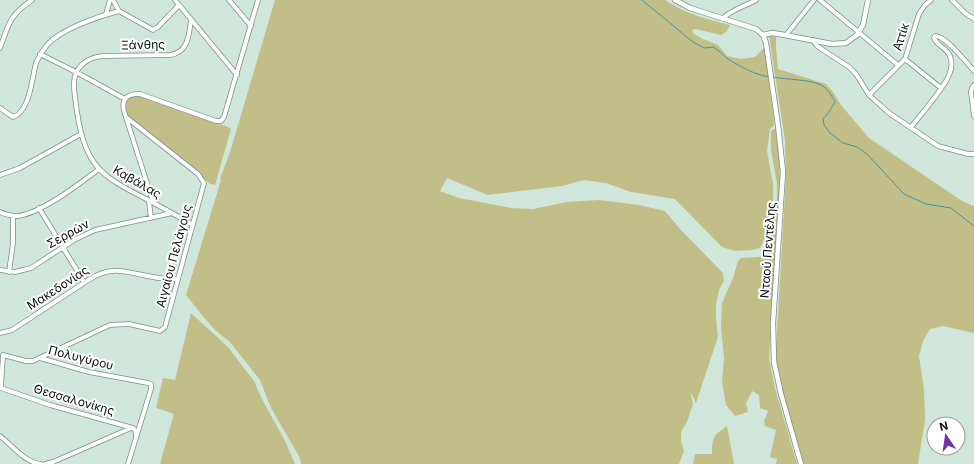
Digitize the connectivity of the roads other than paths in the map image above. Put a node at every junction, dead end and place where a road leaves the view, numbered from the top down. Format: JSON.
{"nodes":[{"id":1,"x":32,"y":0,"type":"edge"},
{"id":2,"x":110,"y":0,"type":"edge"},
{"id":3,"x":113,"y":0,"type":"edge"},
{"id":4,"x":175,"y":0,"type":"edge"},
{"id":5,"x":229,"y":0,"type":"edge"},
{"id":6,"x":258,"y":0,"type":"edge"},
{"id":7,"x":675,"y":0,"type":"edge"},
{"id":8,"x":756,"y":0,"type":"edge"},
{"id":9,"x":814,"y":0,"type":"edge"},
{"id":10,"x":820,"y":0,"type":"edge"},
{"id":11,"x":868,"y":0,"type":"edge"},
{"id":12,"x":931,"y":0,"type":"edge"},
{"id":13,"x":952,"y":0,"type":"edge"},
{"id":14,"x":179,"y":5,"type":"junction"},
{"id":15,"x":119,"y":11,"type":"junction"},
{"id":16,"x":106,"y":14,"type":"junction"},
{"id":17,"x":723,"y":18,"type":"junction"},
{"id":18,"x":191,"y":19,"type":"junction"},
{"id":19,"x":974,"y":19,"type":"edge"},
{"id":20,"x":251,"y":26,"type":"junction"},
{"id":21,"x":859,"y":33,"type":"junction"},
{"id":22,"x":763,"y":35,"type":"junction"},
{"id":23,"x":786,"y":35,"type":"junction"},
{"id":24,"x":813,"y":40,"type":"junction"},
{"id":25,"x":0,"y":48,"type":"edge"},
{"id":26,"x":40,"y":54,"type":"junction"},
{"id":27,"x":905,"y":59,"type":"junction"},
{"id":28,"x":898,"y":66,"type":"junction"},
{"id":29,"x":974,"y":71,"type":"edge"},
{"id":30,"x":76,"y":72,"type":"junction"},
{"id":31,"x":237,"y":75,"type":"junction"},
{"id":32,"x":974,"y":85,"type":"edge"},
{"id":33,"x":941,"y":88,"type":"junction"},
{"id":34,"x":869,"y":95,"type":"junction"},
{"id":35,"x":125,"y":99,"type":"junction"},
{"id":36,"x":0,"y":108,"type":"edge"},
{"id":37,"x":974,"y":116,"type":"edge"},
{"id":38,"x":126,"y":117,"type":"junction"},
{"id":39,"x":911,"y":127,"type":"junction"},
{"id":40,"x":81,"y":134,"type":"junction"},
{"id":41,"x":974,"y":154,"type":"edge"},
{"id":42,"x":99,"y":169,"type":"junction"},
{"id":43,"x":0,"y":175,"type":"edge"},
{"id":44,"x":151,"y":202,"type":"junction"},
{"id":45,"x":40,"y":208,"type":"junction"},
{"id":46,"x":0,"y":212,"type":"edge"},
{"id":47,"x":173,"y":213,"type":"junction"},
{"id":48,"x":13,"y":216,"type":"junction"},
{"id":49,"x":151,"y":218,"type":"junction"},
{"id":50,"x":193,"y":225,"type":"junction"},
{"id":51,"x":62,"y":247,"type":"junction"},
{"id":52,"x":0,"y":270,"type":"edge"},
{"id":53,"x":10,"y":272,"type":"junction"},
{"id":54,"x":178,"y":279,"type":"junction"},
{"id":55,"x":84,"y":282,"type":"junction"},
{"id":56,"x":0,"y":333,"type":"edge"},
{"id":57,"x":40,"y":358,"type":"junction"},
{"id":58,"x":1,"y":388,"type":"joint"},
{"id":59,"x":131,"y":427,"type":"junction"},
{"id":60,"x":0,"y":436,"type":"edge"},
{"id":61,"x":136,"y":436,"type":"junction"},
{"id":62,"x":41,"y":464,"type":"edge"},
{"id":63,"x":45,"y":464,"type":"edge"},
{"id":64,"x":128,"y":464,"type":"edge"},
{"id":65,"x":801,"y":464,"type":"edge"}],
"edges":[{"from":1,"to":25,"type":"street"},
{"from":2,"to":16,"type":"street"},
{"from":3,"to":15,"type":"street"},
{"from":4,"to":14,"type":"street"},
{"from":5,"to":20,"type":"street"},
{"from":6,"to":20,"type":"street"},
{"from":7,"to":17,"type":"street"},
{"from":8,"to":17,"type":"street"},
{"from":9,"to":23,"type":"street"},
{"from":10,"to":21,"type":"street"},
{"from":11,"to":21,"type":"street"},
{"from":12,"to":27,"type":"street","name":"Αττίκ"},
{"from":13,"to":19,"type":"street"},
{"from":14,"to":15,"type":"street"},
{"from":14,"to":18,"type":"street"},
{"from":15,"to":16,"type":"street"},
{"from":16,"to":26,"type":"street"},
{"from":17,"to":22,"type":"street"},
{"from":18,"to":30,"type":"street","name":"Ξάνθης"},
{"from":18,"to":31,"type":"street"},
{"from":20,"to":31,"type":"street"},
{"from":21,"to":24,"type":"street"},
{"from":21,"to":28,"type":"street"},
{"from":22,"to":23,"type":"street"},
{"from":22,"to":65,"type":"street","name":"Νταού Πεντέλης"},
{"from":23,"to":24,"type":"street"},
{"from":24,"to":34,"type":"street"},
{"from":26,"to":30,"type":"street"},
{"from":26,"to":36,"type":"street"},
{"from":27,"to":28,"type":"street","name":"Αττίκ"},
{"from":27,"to":33,"type":"street"},
{"from":28,"to":34,"type":"street","name":"Αττίκ"},
{"from":29,"to":33,"type":"street"},
{"from":30,"to":35,"type":"street"},
{"from":30,"to":40,"type":"street","name":"Καβάλας"},
{"from":31,"to":35,"type":"street"},
{"from":32,"to":37,"type":"street"},
{"from":33,"to":39,"type":"street"},
{"from":34,"to":39,"type":"street"},
{"from":35,"to":38,"type":"street"},
{"from":38,"to":44,"type":"street"},
{"from":38,"to":50,"type":"street","name":"Αιγαίου Πελάγους"},
{"from":39,"to":41,"type":"street"},
{"from":40,"to":42,"type":"street","name":"Καβάλας"},
{"from":40,"to":43,"type":"street"},
{"from":42,"to":44,"type":"street","name":"Καβάλας"},
{"from":42,"to":45,"type":"street"},
{"from":44,"to":47,"type":"street","name":"Καβάλας"},
{"from":44,"to":49,"type":"street"},
{"from":45,"to":48,"type":"street"},
{"from":45,"to":51,"type":"street"},
{"from":46,"to":48,"type":"street"},
{"from":47,"to":49,"type":"street","name":"Σερρών"},
{"from":47,"to":50,"type":"street","name":"Καβάλας"},
{"from":48,"to":53,"type":"street"},
{"from":49,"to":51,"type":"street","name":"Σερρών"},
{"from":50,"to":54,"type":"street","name":"Αιγαίου Πελάγους"},
{"from":51,"to":53,"type":"street","name":"Σερρών"},
{"from":51,"to":55,"type":"street"},
{"from":52,"to":53,"type":"street","name":"Σερρών"},
{"from":54,"to":55,"type":"street","name":"Μακεδονίας"},
{"from":54,"to":57,"type":"street","name":"Αιγαίου Πελάγους"},
{"from":55,"to":56,"type":"street","name":"Μακεδονίας"},
{"from":57,"to":58,"type":"street","name":"Πολυγύρου"},
{"from":57,"to":61,"type":"street","name":"Πολυγύρου"},
{"from":58,"to":59,"type":"street","name":"Θεσσαλονίκης"},
{"from":59,"to":61,"type":"street"},
{"from":59,"to":63,"type":"street"},
{"from":60,"to":62,"type":"street"},
{"from":61,"to":64,"type":"street"}]}
